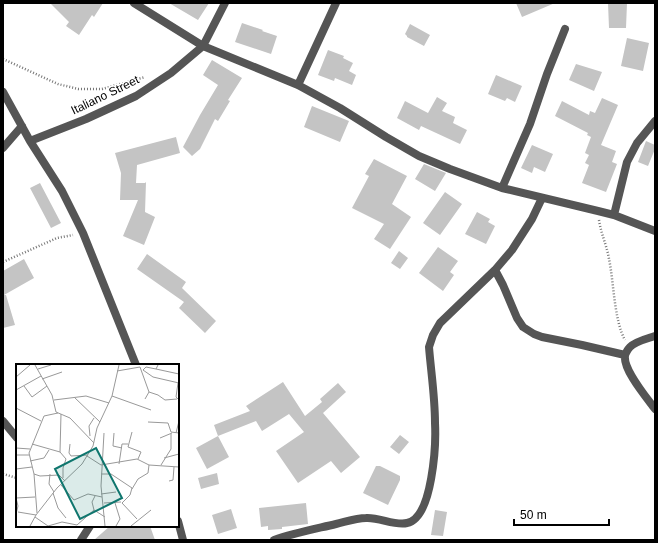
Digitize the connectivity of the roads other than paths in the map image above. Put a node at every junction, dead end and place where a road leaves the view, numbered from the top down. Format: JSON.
{"nodes":[{"id":1,"x":134,"y":3,"type":"edge"},
{"id":2,"x":225,"y":3,"type":"edge"},
{"id":3,"x":336,"y":3,"type":"edge"},
{"id":4,"x":564,"y":29,"type":"dead end"},
{"id":5,"x":203,"y":46,"type":"junction"},
{"id":6,"x":298,"y":85,"type":"junction"},
{"id":7,"x":3,"y":92,"type":"edge"},
{"id":8,"x":655,"y":120,"type":"edge"},
{"id":9,"x":22,"y":126,"type":"junction"},
{"id":10,"x":30,"y":141,"type":"junction"},
{"id":11,"x":3,"y":148,"type":"edge"},
{"id":12,"x":502,"y":188,"type":"junction"},
{"id":13,"x":542,"y":198,"type":"junction"},
{"id":14,"x":614,"y":216,"type":"junction"},
{"id":15,"x":655,"y":231,"type":"edge"},
{"id":16,"x":495,"y":270,"type":"junction"},
{"id":17,"x":655,"y":336,"type":"edge"},
{"id":18,"x":625,"y":355,"type":"junction"},
{"id":19,"x":136,"y":364,"type":"edge"},
{"id":20,"x":655,"y":409,"type":"edge"},
{"id":21,"x":3,"y":421,"type":"edge"},
{"id":22,"x":16,"y":437,"type":"edge"},
{"id":23,"x":179,"y":525,"type":"edge"},
{"id":24,"x":89,"y":527,"type":"edge"},
{"id":25,"x":81,"y":540,"type":"edge"},
{"id":26,"x":183,"y":540,"type":"edge"},
{"id":27,"x":274,"y":540,"type":"edge"}],
"edges":[{"from":1,"to":5,"type":"street"},
{"from":2,"to":5,"type":"street","name":"Italiano Street"},
{"from":3,"to":6,"type":"street"},
{"from":4,"to":12,"type":"street"},
{"from":5,"to":6,"type":"street"},
{"from":5,"to":10,"type":"street","name":"Italiano Street"},
{"from":6,"to":12,"type":"street"},
{"from":7,"to":9,"type":"street"},
{"from":8,"to":14,"type":"street"},
{"from":9,"to":10,"type":"street"},
{"from":9,"to":11,"type":"street"},
{"from":10,"to":19,"type":"street"},
{"from":12,"to":13,"type":"street"},
{"from":13,"to":14,"type":"street"},
{"from":13,"to":16,"type":"street"},
{"from":14,"to":15,"type":"street"},
{"from":16,"to":18,"type":"street"},
{"from":16,"to":27,"type":"street"},
{"from":17,"to":18,"type":"street"},
{"from":18,"to":20,"type":"street"},
{"from":21,"to":22,"type":"street"},
{"from":23,"to":26,"type":"street"},
{"from":24,"to":25,"type":"street"}]}
